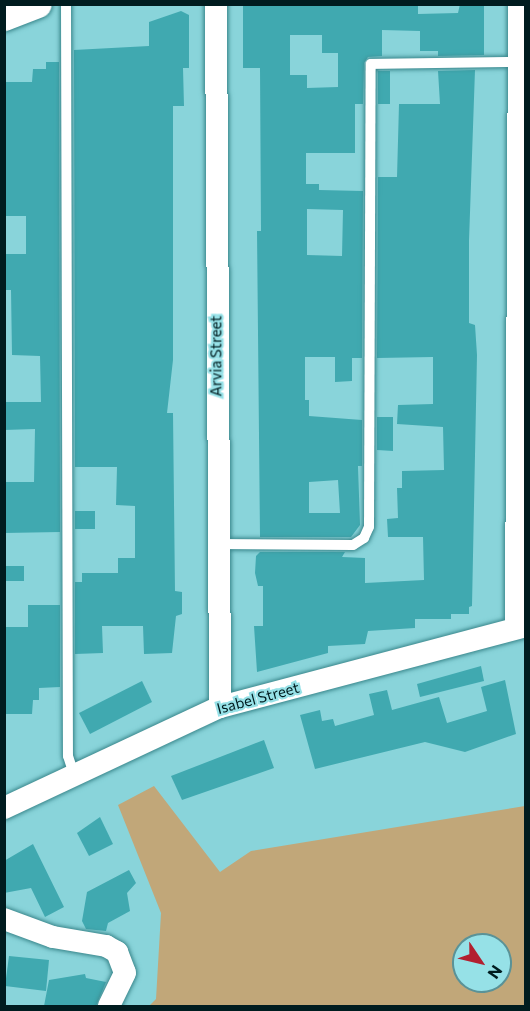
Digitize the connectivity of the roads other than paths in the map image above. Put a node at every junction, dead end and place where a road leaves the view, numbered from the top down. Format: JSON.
{"nodes":[{"id":1,"x":38,"y":4,"type":"edge"},
{"id":2,"x":66,"y":4,"type":"edge"},
{"id":3,"x":216,"y":4,"type":"edge"},
{"id":4,"x":519,"y":4,"type":"edge"},
{"id":5,"x":4,"y":17,"type":"edge"},
{"id":6,"x":519,"y":62,"type":"junction"},
{"id":7,"x":216,"y":543,"type":"junction"},
{"id":8,"x":521,"y":627,"type":"edge"},
{"id":9,"x":220,"y":707,"type":"junction"},
{"id":10,"x":74,"y":775,"type":"junction"},
{"id":11,"x":4,"y":808,"type":"edge"},
{"id":12,"x":4,"y":919,"type":"edge"},
{"id":13,"x":109,"y":1006,"type":"edge"}],
"edges":[{"from":1,"to":5,"type":"street"},
{"from":2,"to":10,"type":"lane"},
{"from":3,"to":7,"type":"street","name":"Arvia Street"},
{"from":4,"to":6,"type":"street"},
{"from":6,"to":7,"type":"lane"},
{"from":6,"to":8,"type":"street"},
{"from":7,"to":9,"type":"street","name":"Arvia Street"},
{"from":8,"to":9,"type":"street","name":"Isabel Street"},
{"from":9,"to":10,"type":"street","name":"Isabel Street"},
{"from":10,"to":11,"type":"street","name":"Isabel Street"},
{"from":12,"to":13,"type":"street"}]}
